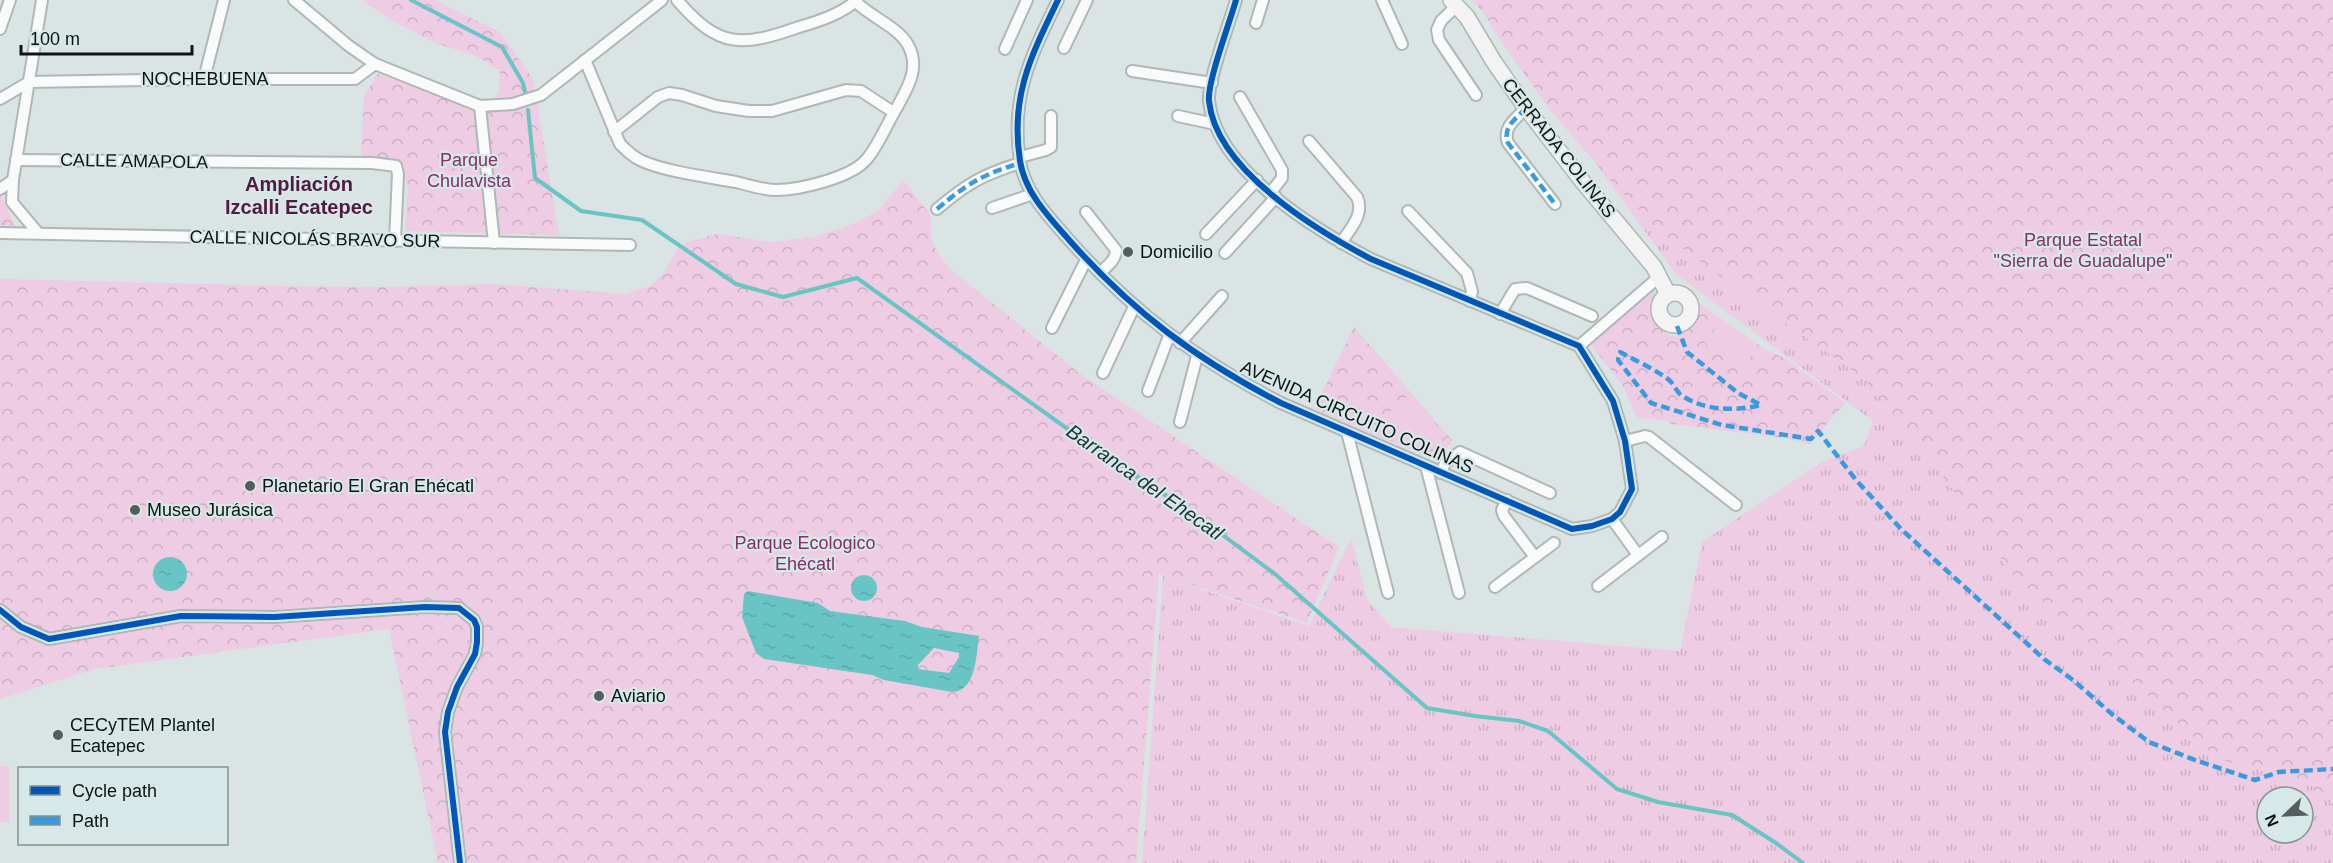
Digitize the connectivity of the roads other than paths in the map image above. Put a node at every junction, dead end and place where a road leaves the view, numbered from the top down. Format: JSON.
{"nodes":[{"id":1,"x":10,"y":0,"type":"edge"},
{"id":2,"x":42,"y":0,"type":"edge"},
{"id":3,"x":224,"y":0,"type":"edge"},
{"id":4,"x":294,"y":0,"type":"edge"},
{"id":5,"x":662,"y":0,"type":"edge"},
{"id":6,"x":677,"y":0,"type":"edge"},
{"id":7,"x":1027,"y":0,"type":"edge"},
{"id":8,"x":1058,"y":0,"type":"edge"},
{"id":9,"x":1087,"y":0,"type":"edge"},
{"id":10,"x":1236,"y":0,"type":"edge"},
{"id":11,"x":1263,"y":0,"type":"edge"},
{"id":12,"x":1382,"y":0,"type":"edge"},
{"id":13,"x":857,"y":1,"type":"edge"},
{"id":14,"x":1454,"y":2,"type":"edge"},
{"id":15,"x":1256,"y":23,"type":"dead end"},
{"id":16,"x":0,"y":28,"type":"edge"},
{"id":17,"x":1402,"y":44,"type":"dead end"},
{"id":18,"x":1064,"y":48,"type":"dead end"},
{"id":19,"x":1005,"y":49,"type":"dead end"},
{"id":20,"x":585,"y":60,"type":"junction"},
{"id":21,"x":375,"y":64,"type":"junction"},
{"id":22,"x":1132,"y":71,"type":"dead end"},
{"id":23,"x":204,"y":79,"type":"junction"},
{"id":24,"x":29,"y":82,"type":"junction"},
{"id":25,"x":1212,"y":83,"type":"junction"},
{"id":26,"x":1476,"y":95,"type":"dead end"},
{"id":27,"x":1240,"y":97,"type":"dead end"},
{"id":28,"x":0,"y":99,"type":"edge"},
{"id":29,"x":480,"y":106,"type":"junction"},
{"id":30,"x":1526,"y":108,"type":"junction"},
{"id":31,"x":893,"y":112,"type":"junction"},
{"id":32,"x":1051,"y":116,"type":"dead end"},
{"id":33,"x":1178,"y":116,"type":"dead end"},
{"id":34,"x":1215,"y":124,"type":"junction"},
{"id":35,"x":614,"y":132,"type":"junction"},
{"id":36,"x":1309,"y":141,"type":"dead end"},
{"id":37,"x":16,"y":160,"type":"junction"},
{"id":38,"x":1020,"y":160,"type":"junction"},
{"id":39,"x":13,"y":180,"type":"junction"},
{"id":40,"x":1257,"y":180,"type":"junction"},
{"id":41,"x":0,"y":189,"type":"edge"},
{"id":42,"x":1033,"y":194,"type":"junction"},
{"id":43,"x":1273,"y":194,"type":"junction"},
{"id":44,"x":1554,"y":204,"type":"dead end"},
{"id":45,"x":992,"y":208,"type":"dead end"},
{"id":46,"x":937,"y":209,"type":"dead end"},
{"id":47,"x":1408,"y":211,"type":"dead end"},
{"id":48,"x":1086,"y":212,"type":"dead end"},
{"id":49,"x":0,"y":233,"type":"edge"},
{"id":50,"x":38,"y":233,"type":"junction"},
{"id":51,"x":1206,"y":234,"type":"dead end"},
{"id":52,"x":395,"y":241,"type":"junction"},
{"id":53,"x":494,"y":243,"type":"junction"},
{"id":54,"x":1341,"y":243,"type":"junction"},
{"id":55,"x":630,"y":245,"type":"dead end"},
{"id":56,"x":1225,"y":253,"type":"dead end"},
{"id":57,"x":1086,"y":260,"type":"junction"},
{"id":58,"x":1100,"y":273,"type":"junction"},
{"id":59,"x":1660,"y":276,"type":"junction"},
{"id":60,"x":1668,"y":294,"type":"dead end"},
{"id":61,"x":1222,"y":296,"type":"dead end"},
{"id":62,"x":1470,"y":301,"type":"junction"},
{"id":63,"x":1134,"y":307,"type":"junction"},
{"id":64,"x":1500,"y":314,"type":"junction"},
{"id":65,"x":1592,"y":316,"type":"dead end"},
{"id":66,"x":1052,"y":328,"type":"dead end"},
{"id":67,"x":1169,"y":336,"type":"junction"},
{"id":68,"x":1180,"y":343,"type":"junction"},
{"id":69,"x":1579,"y":346,"type":"junction"},
{"id":70,"x":1197,"y":356,"type":"junction"},
{"id":71,"x":1103,"y":373,"type":"dead end"},
{"id":72,"x":1148,"y":391,"type":"dead end"},
{"id":73,"x":1180,"y":422,"type":"dead end"},
{"id":74,"x":1347,"y":432,"type":"junction"},
{"id":75,"x":1625,"y":441,"type":"junction"},
{"id":76,"x":1426,"y":466,"type":"junction"},
{"id":77,"x":1441,"y":473,"type":"junction"},
{"id":78,"x":1550,"y":493,"type":"dead end"},
{"id":79,"x":1507,"y":500,"type":"junction"},
{"id":80,"x":1736,"y":505,"type":"dead end"},
{"id":81,"x":1612,"y":519,"type":"junction"},
{"id":82,"x":1662,"y":537,"type":"dead end"},
{"id":83,"x":1554,"y":543,"type":"dead end"},
{"id":84,"x":1638,"y":555,"type":"junction"},
{"id":85,"x":1535,"y":557,"type":"junction"},
{"id":86,"x":1598,"y":586,"type":"dead end"},
{"id":87,"x":1495,"y":587,"type":"dead end"},
{"id":88,"x":1388,"y":592,"type":"dead end"},
{"id":89,"x":1459,"y":592,"type":"dead end"},
{"id":90,"x":0,"y":610,"type":"edge"},
{"id":91,"x":459,"y":863,"type":"edge"}],
"edges":[{"from":1,"to":16,"type":"street"},
{"from":2,"to":24,"type":"street"},
{"from":3,"to":23,"type":"street"},
{"from":4,"to":21,"type":"street"},
{"from":5,"to":20,"type":"street"},
{"from":6,"to":13,"type":"street"},
{"from":7,"to":19,"type":"street"},
{"from":8,"to":38,"type":"street","name":"AVENIDA CIRCUITO COLINAS"},
{"from":9,"to":18,"type":"street"},
{"from":10,"to":25,"type":"street"},
{"from":11,"to":15,"type":"street"},
{"from":12,"to":17,"type":"street"},
{"from":13,"to":31,"type":"street"},
{"from":14,"to":26,"type":"street"},
{"from":14,"to":30,"type":"main road","name":"CERRADA COLINAS"},
{"from":20,"to":29,"type":"street"},
{"from":20,"to":35,"type":"street"},
{"from":21,"to":23,"type":"street","name":"NOCHEBUENA"},
{"from":21,"to":29,"type":"street"},
{"from":22,"to":25,"type":"street"},
{"from":23,"to":24,"type":"street","name":"NOCHEBUENA"},
{"from":24,"to":28,"type":"street"},
{"from":24,"to":37,"type":"street"},
{"from":25,"to":34,"type":"street"},
{"from":27,"to":43,"type":"street"},
{"from":29,"to":53,"type":"street"},
{"from":30,"to":44,"type":"street"},
{"from":30,"to":59,"type":"main road","name":"CERRADA COLINAS"},
{"from":31,"to":35,"type":"street"},
{"from":31,"to":35,"type":"street"},
{"from":32,"to":38,"type":"street"},
{"from":33,"to":34,"type":"street"},
{"from":34,"to":40,"type":"street"},
{"from":36,"to":54,"type":"street"},
{"from":37,"to":39,"type":"street"},
{"from":37,"to":52,"type":"street","name":"CALLE AMAPOLA"},
{"from":38,"to":42,"type":"street","name":"AVENIDA CIRCUITO COLINAS"},
{"from":38,"to":46,"type":"street"},
{"from":39,"to":41,"type":"street"},
{"from":39,"to":50,"type":"street"},
{"from":40,"to":43,"type":"street"},
{"from":40,"to":51,"type":"street"},
{"from":42,"to":45,"type":"street"},
{"from":42,"to":57,"type":"street","name":"AVENIDA CIRCUITO COLINAS"},
{"from":43,"to":54,"type":"street"},
{"from":43,"to":56,"type":"street"},
{"from":47,"to":62,"type":"street"},
{"from":48,"to":58,"type":"street"},
{"from":49,"to":50,"type":"street","name":"CALLE NICOLÁS BRAVO SUR"},
{"from":50,"to":52,"type":"street","name":"CALLE NICOLÁS BRAVO SUR"},
{"from":52,"to":53,"type":"street","name":"CALLE NICOLÁS BRAVO SUR"},
{"from":53,"to":55,"type":"street","name":"CALLE NICOLÁS BRAVO SUR"},
{"from":54,"to":62,"type":"street"},
{"from":57,"to":58,"type":"street","name":"AVENIDA CIRCUITO COLINAS"},
{"from":57,"to":66,"type":"street"},
{"from":58,"to":63,"type":"street","name":"AVENIDA CIRCUITO COLINAS"},
{"from":59,"to":60,"type":"main road","name":"CERRADA COLINAS"},
{"from":59,"to":69,"type":"street"},
{"from":61,"to":68,"type":"street"},
{"from":62,"to":64,"type":"street"},
{"from":63,"to":67,"type":"street","name":"AVENIDA CIRCUITO COLINAS"},
{"from":63,"to":71,"type":"street"},
{"from":64,"to":65,"type":"street"},
{"from":64,"to":69,"type":"street"},
{"from":67,"to":68,"type":"street","name":"AVENIDA CIRCUITO COLINAS"},
{"from":67,"to":72,"type":"street"},
{"from":68,"to":70,"type":"street","name":"AVENIDA CIRCUITO COLINAS"},
{"from":69,"to":75,"type":"street"},
{"from":70,"to":73,"type":"street"},
{"from":70,"to":74,"type":"street","name":"AVENIDA CIRCUITO COLINAS"},
{"from":74,"to":76,"type":"street","name":"AVENIDA CIRCUITO COLINAS"},
{"from":74,"to":88,"type":"street"},
{"from":75,"to":80,"type":"street"},
{"from":75,"to":81,"type":"street"},
{"from":76,"to":77,"type":"street","name":"AVENIDA CIRCUITO COLINAS"},
{"from":76,"to":89,"type":"street"},
{"from":77,"to":78,"type":"street"},
{"from":77,"to":79,"type":"street","name":"AVENIDA CIRCUITO COLINAS"},
{"from":79,"to":81,"type":"street","name":"AVENIDA CIRCUITO COLINAS"},
{"from":79,"to":85,"type":"street"},
{"from":81,"to":84,"type":"street"},
{"from":82,"to":84,"type":"street"},
{"from":83,"to":85,"type":"street"},
{"from":84,"to":86,"type":"street"},
{"from":85,"to":87,"type":"street"},
{"from":90,"to":91,"type":"street"}]}
